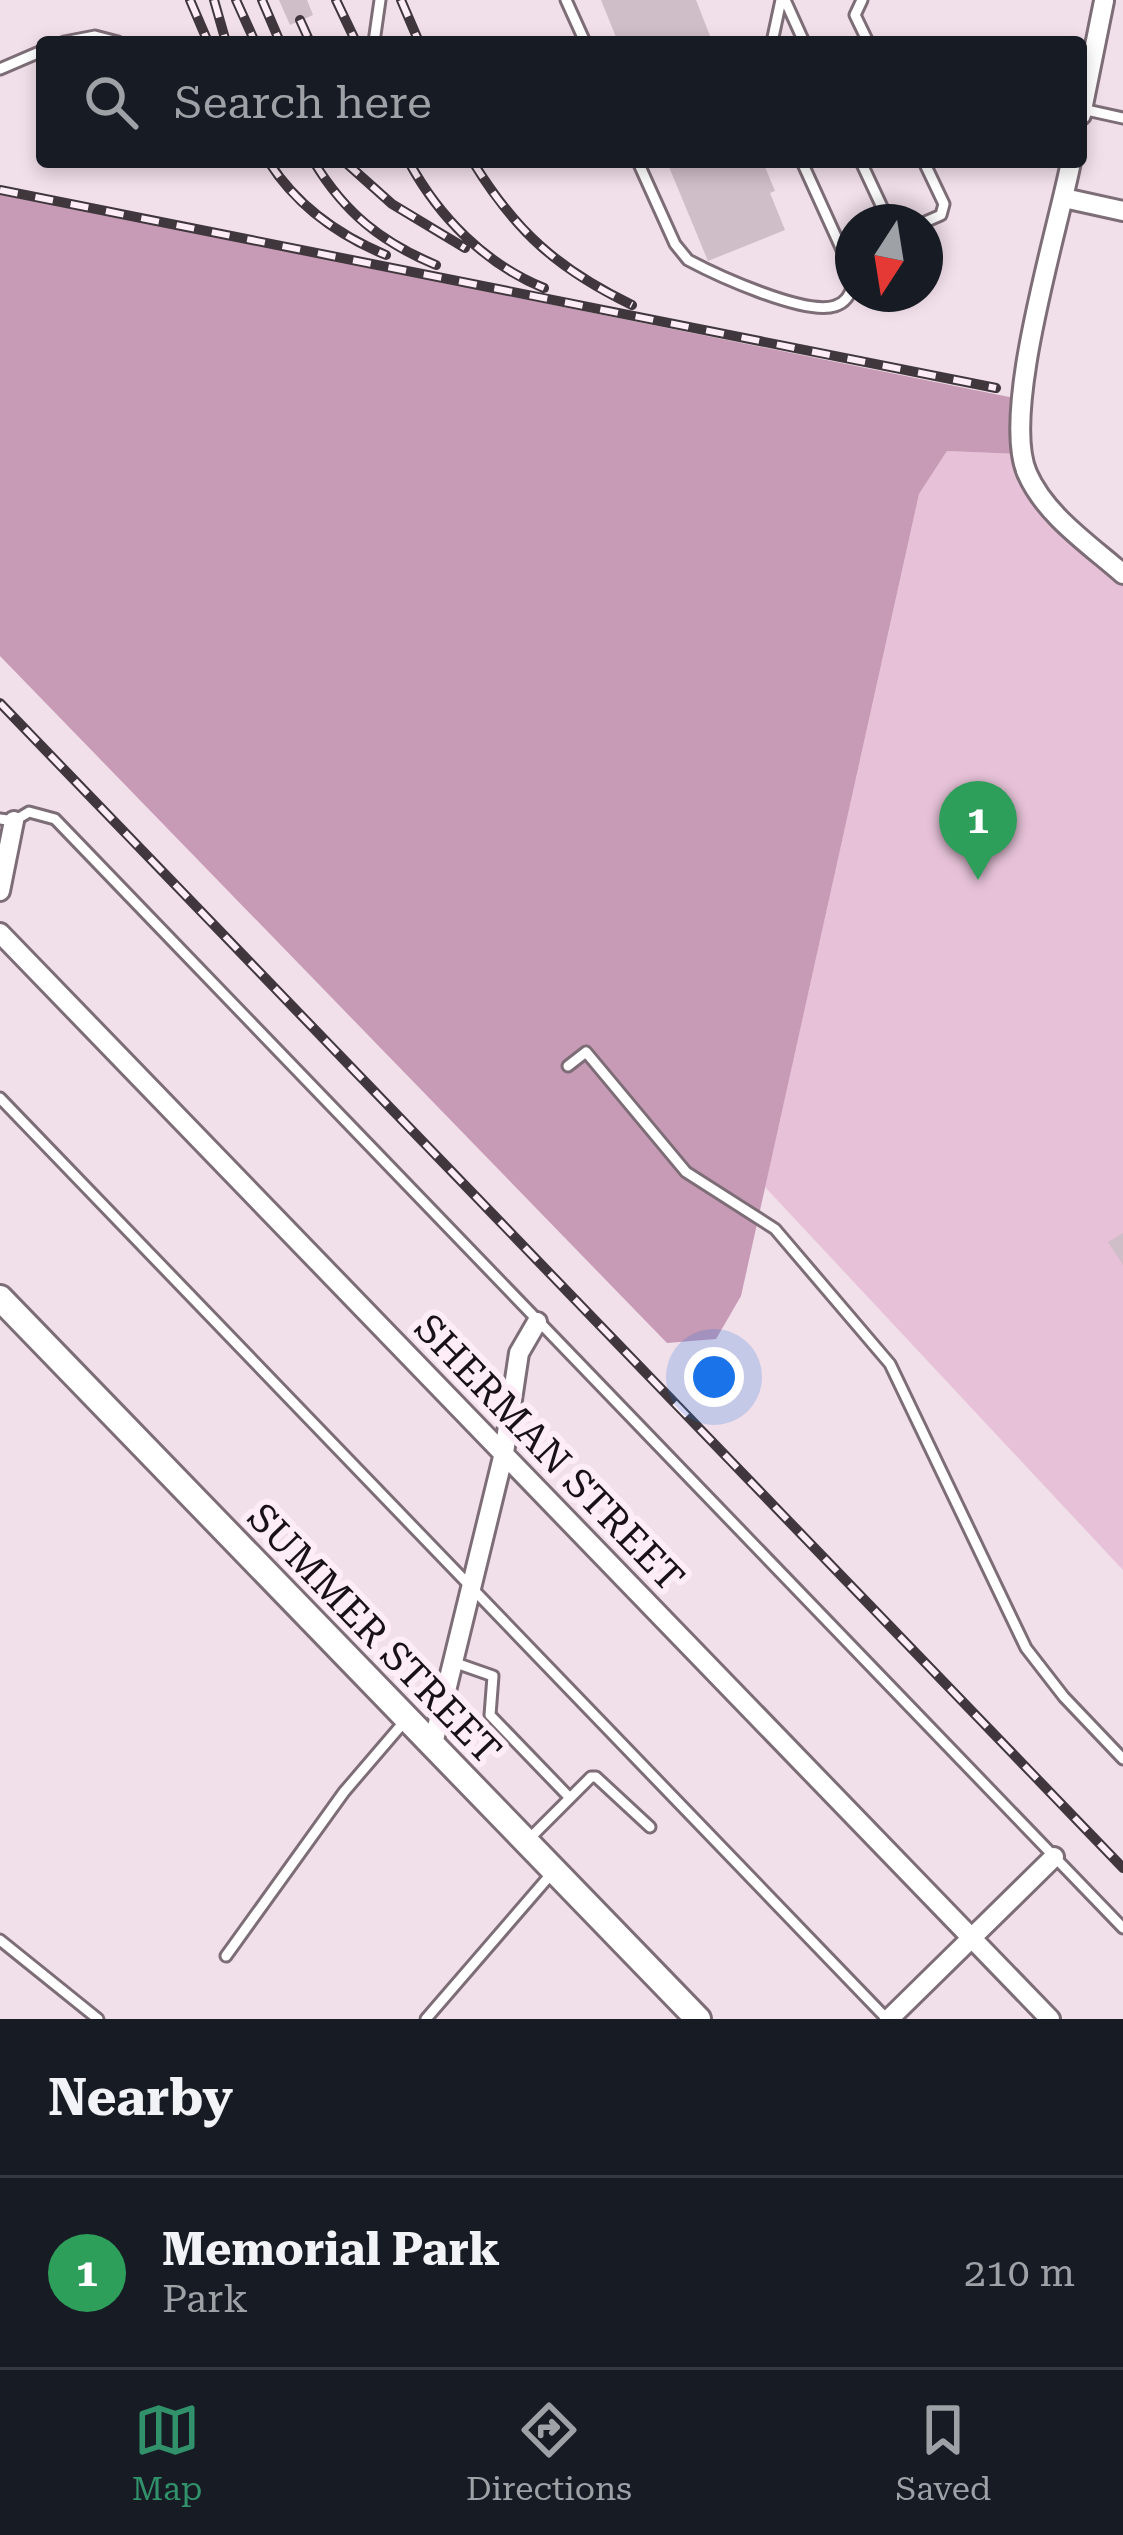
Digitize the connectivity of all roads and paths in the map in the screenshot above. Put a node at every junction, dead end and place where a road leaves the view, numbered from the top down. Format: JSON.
{"nodes":[{"id":1,"x":380,"y":0,"type":"edge"},
{"id":2,"x":566,"y":0,"type":"edge"},
{"id":3,"x":783,"y":0,"type":"edge"},
{"id":4,"x":862,"y":0,"type":"edge"},
{"id":5,"x":1101,"y":1,"type":"edge"},
{"id":6,"x":1123,"y":5,"type":"edge"},
{"id":7,"x":375,"y":36,"type":"edge"},
{"id":8,"x":582,"y":36,"type":"edge"},
{"id":9,"x":774,"y":36,"type":"edge"},
{"id":10,"x":802,"y":36,"type":"edge"},
{"id":11,"x":865,"y":36,"type":"edge"},
{"id":12,"x":36,"y":54,"type":"edge"},
{"id":13,"x":0,"y":69,"type":"edge"},
{"id":14,"x":1087,"y":83,"type":"edge"},
{"id":15,"x":1087,"y":113,"type":"edge"},
{"id":16,"x":1123,"y":118,"type":"edge"},
{"id":17,"x":641,"y":168,"type":"edge"},
{"id":18,"x":805,"y":168,"type":"edge"},
{"id":19,"x":864,"y":168,"type":"edge"},
{"id":20,"x":927,"y":168,"type":"edge"},
{"id":21,"x":1070,"y":168,"type":"edge"},
{"id":22,"x":1064,"y":198,"type":"junction"},
{"id":23,"x":881,"y":204,"type":"edge"},
{"id":24,"x":943,"y":207,"type":"edge"},
{"id":25,"x":1123,"y":212,"type":"edge"},
{"id":26,"x":835,"y":227,"type":"edge"},
{"id":27,"x":835,"y":304,"type":"edge"},
{"id":28,"x":1123,"y":574,"type":"edge"},
{"id":29,"x":7,"y":820,"type":"edge"},
{"id":30,"x":0,"y":891,"type":"edge"},
{"id":31,"x":0,"y":933,"type":"edge"},
{"id":32,"x":568,"y":1066,"type":"dead end"},
{"id":33,"x":0,"y":1098,"type":"edge"},
{"id":34,"x":0,"y":1298,"type":"edge"},
{"id":35,"x":537,"y":1322,"type":"junction"},
{"id":36,"x":504,"y":1453,"type":"junction"},
{"id":37,"x":471,"y":1589,"type":"junction"},
{"id":38,"x":453,"y":1662,"type":"junction"},
{"id":39,"x":408,"y":1718,"type":"junction"},
{"id":40,"x":432,"y":1748,"type":"junction"},
{"id":41,"x":1123,"y":1759,"type":"edge"},
{"id":42,"x":570,"y":1798,"type":"junction"},
{"id":43,"x":650,"y":1827,"type":"dead end"},
{"id":44,"x":525,"y":1844,"type":"junction"},
{"id":45,"x":1054,"y":1857,"type":"junction"},
{"id":46,"x":552,"y":1873,"type":"junction"},
{"id":47,"x":1123,"y":1928,"type":"edge"},
{"id":48,"x":972,"y":1938,"type":"junction"},
{"id":49,"x":0,"y":1940,"type":"edge"},
{"id":50,"x":226,"y":1955,"type":"dead end"},
{"id":51,"x":697,"y":2018,"type":"edge"},
{"id":52,"x":98,"y":2019,"type":"edge"},
{"id":53,"x":426,"y":2019,"type":"edge"},
{"id":54,"x":888,"y":2019,"type":"edge"},
{"id":55,"x":1050,"y":2019,"type":"edge"}],
"edges":[{"from":1,"to":7,"type":"lane"},
{"from":2,"to":8,"type":"lane"},
{"from":3,"to":9,"type":"lane"},
{"from":3,"to":10,"type":"lane"},
{"from":4,"to":11,"type":"lane"},
{"from":5,"to":6,"type":"street"},
{"from":5,"to":14,"type":"street"},
{"from":12,"to":13,"type":"lane"},
{"from":15,"to":16,"type":"lane"},
{"from":17,"to":27,"type":"lane"},
{"from":18,"to":26,"type":"lane"},
{"from":19,"to":23,"type":"lane"},
{"from":20,"to":24,"type":"lane"},
{"from":21,"to":22,"type":"street"},
{"from":22,"to":25,"type":"street"},
{"from":22,"to":28,"type":"street"},
{"from":29,"to":30,"type":"street"},
{"from":29,"to":35,"type":"lane"},
{"from":31,"to":36,"type":"street","name":"SHERMAN STREET"},
{"from":32,"to":41,"type":"lane"},
{"from":33,"to":37,"type":"lane"},
{"from":34,"to":39,"type":"street","name":"SUMMER STREET"},
{"from":35,"to":36,"type":"street"},
{"from":35,"to":45,"type":"lane"},
{"from":36,"to":37,"type":"street"},
{"from":36,"to":48,"type":"street","name":"SHERMAN STREET"},
{"from":37,"to":38,"type":"street"},
{"from":37,"to":54,"type":"lane"},
{"from":38,"to":40,"type":"street"},
{"from":38,"to":42,"type":"lane"},
{"from":39,"to":40,"type":"street","name":"SUMMER STREET"},
{"from":39,"to":50,"type":"lane"},
{"from":40,"to":44,"type":"street","name":"SUMMER STREET"},
{"from":42,"to":43,"type":"lane"},
{"from":42,"to":44,"type":"lane"},
{"from":44,"to":46,"type":"street","name":"SUMMER STREET"},
{"from":45,"to":47,"type":"lane"},
{"from":45,"to":48,"type":"street"},
{"from":46,"to":51,"type":"street","name":"SUMMER STREET"},
{"from":46,"to":53,"type":"lane"},
{"from":48,"to":54,"type":"street"},
{"from":48,"to":55,"type":"street","name":"SHERMAN STREET"},
{"from":49,"to":52,"type":"lane"}]}
